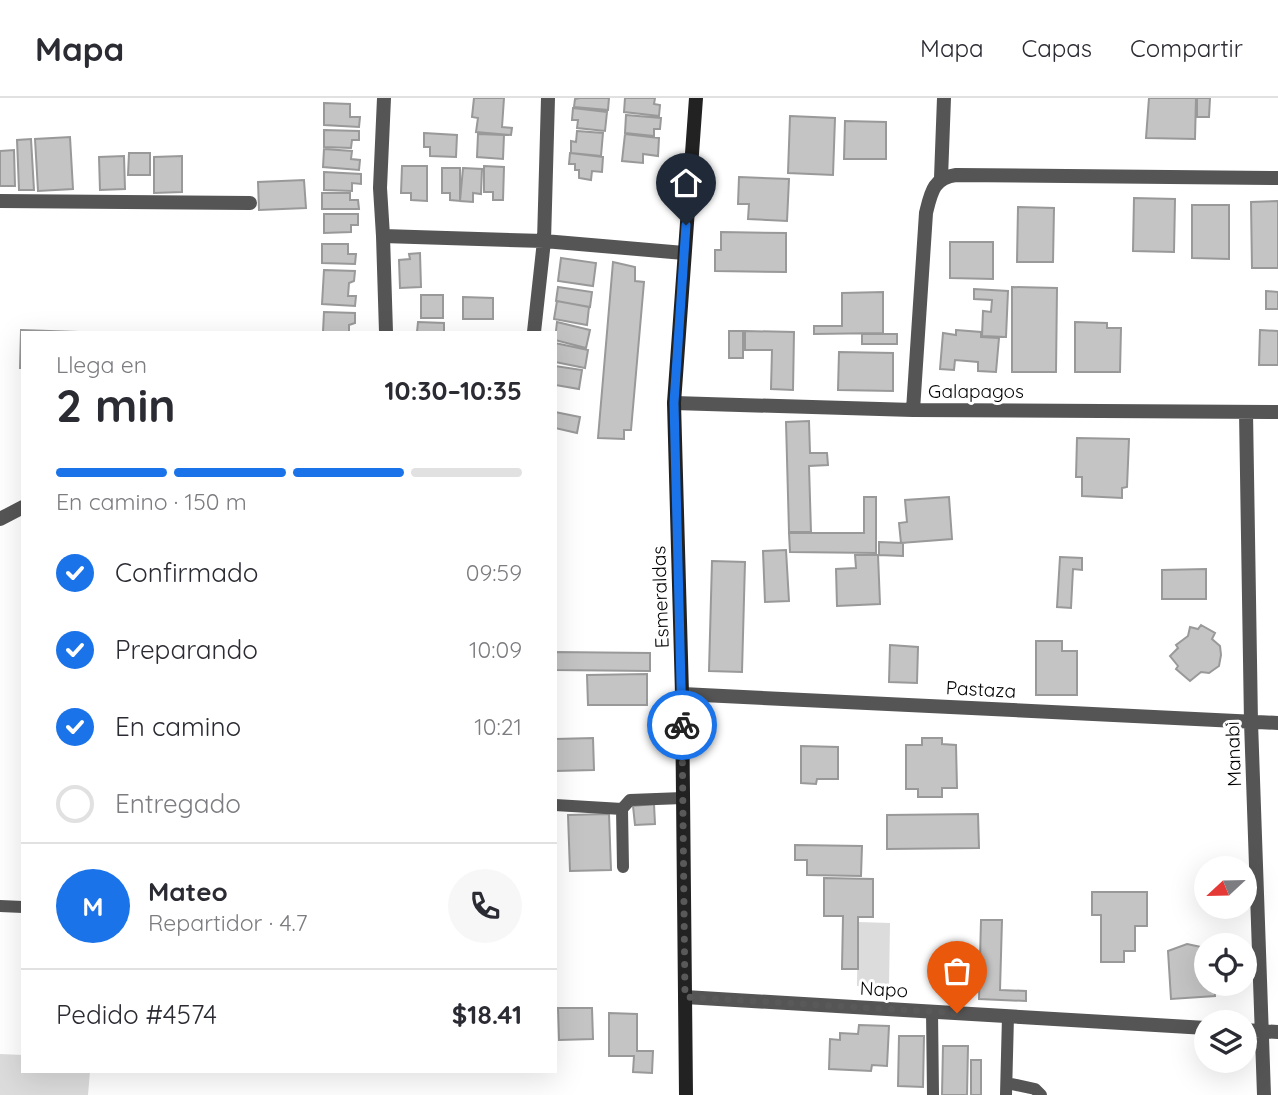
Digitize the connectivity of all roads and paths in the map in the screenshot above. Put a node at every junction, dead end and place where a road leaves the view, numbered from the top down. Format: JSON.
{"nodes":[{"id":1,"x":384,"y":98,"type":"edge"},
{"id":2,"x":548,"y":98,"type":"edge"},
{"id":3,"x":696,"y":98,"type":"edge"},
{"id":4,"x":944,"y":98,"type":"edge"},
{"id":5,"x":942,"y":178,"type":"junction"},
{"id":6,"x":1278,"y":178,"type":"edge"},
{"id":7,"x":0,"y":201,"type":"edge"},
{"id":8,"x":250,"y":203,"type":"dead end"},
{"id":9,"x":383,"y":236,"type":"junction"},
{"id":10,"x":544,"y":241,"type":"junction"},
{"id":11,"x":684,"y":253,"type":"junction"},
{"id":12,"x":386,"y":331,"type":"edge"},
{"id":13,"x":534,"y":331,"type":"edge"},
{"id":14,"x":674,"y":403,"type":"junction"},
{"id":15,"x":913,"y":410,"type":"junction"},
{"id":16,"x":1246,"y":412,"type":"junction"},
{"id":17,"x":1278,"y":412,"type":"edge"},
{"id":18,"x":21,"y":508,"type":"edge"},
{"id":19,"x":0,"y":519,"type":"edge"},
{"id":20,"x":682,"y":694,"type":"junction"},
{"id":21,"x":1251,"y":722,"type":"junction"},
{"id":22,"x":1278,"y":723,"type":"edge"},
{"id":23,"x":683,"y":798,"type":"junction"},
{"id":24,"x":557,"y":805,"type":"edge"},
{"id":25,"x":622,"y":809,"type":"junction"},
{"id":26,"x":623,"y":867,"type":"dead end"},
{"id":27,"x":0,"y":906,"type":"edge"},
{"id":28,"x":21,"y":907,"type":"edge"},
{"id":29,"x":685,"y":997,"type":"junction"},
{"id":30,"x":932,"y":1012,"type":"junction"},
{"id":31,"x":1008,"y":1016,"type":"junction"},
{"id":32,"x":1194,"y":1027,"type":"edge"},
{"id":33,"x":1257,"y":1031,"type":"edge"},
{"id":34,"x":1261,"y":1031,"type":"junction"},
{"id":35,"x":1278,"y":1032,"type":"edge"},
{"id":36,"x":1007,"y":1089,"type":"edge"},
{"id":37,"x":686,"y":1095,"type":"edge"},
{"id":38,"x":933,"y":1095,"type":"edge"},
{"id":39,"x":1041,"y":1095,"type":"edge"},
{"id":40,"x":1264,"y":1095,"type":"edge"}],
"edges":[{"from":1,"to":9,"type":"street"},
{"from":2,"to":10,"type":"street"},
{"from":3,"to":11,"type":"street","name":"Esmeraldas"},
{"from":4,"to":5,"type":"street"},
{"from":5,"to":6,"type":"street"},
{"from":5,"to":15,"type":"street"},
{"from":7,"to":8,"type":"street"},
{"from":9,"to":10,"type":"street"},
{"from":9,"to":12,"type":"street"},
{"from":10,"to":11,"type":"street"},
{"from":10,"to":13,"type":"street"},
{"from":11,"to":14,"type":"street","name":"Esmeraldas"},
{"from":14,"to":15,"type":"street","name":"Galapagos"},
{"from":14,"to":20,"type":"street","name":"Esmeraldas"},
{"from":15,"to":16,"type":"street","name":"Galapagos"},
{"from":16,"to":17,"type":"street","name":"Galapagos"},
{"from":16,"to":21,"type":"street","name":"Manabì"},
{"from":18,"to":19,"type":"street"},
{"from":20,"to":21,"type":"street","name":"Pastaza"},
{"from":20,"to":23,"type":"street","name":"Esmeraldas"},
{"from":21,"to":22,"type":"street","name":"Pastaza"},
{"from":21,"to":34,"type":"street","name":"Manabì"},
{"from":23,"to":25,"type":"lane"},
{"from":23,"to":29,"type":"street","name":"Esmeraldas"},
{"from":24,"to":25,"type":"lane"},
{"from":25,"to":26,"type":"lane"},
{"from":27,"to":28,"type":"lane"},
{"from":29,"to":30,"type":"street","name":"Napo"},
{"from":29,"to":37,"type":"street","name":"Esmeraldas"},
{"from":30,"to":31,"type":"street","name":"Napo"},
{"from":30,"to":38,"type":"lane"},
{"from":31,"to":32,"type":"street","name":"Napo"},
{"from":31,"to":36,"type":"lane"},
{"from":33,"to":34,"type":"street"},
{"from":34,"to":35,"type":"street"},
{"from":34,"to":40,"type":"street","name":"Manabì"},
{"from":36,"to":39,"type":"lane"}]}
